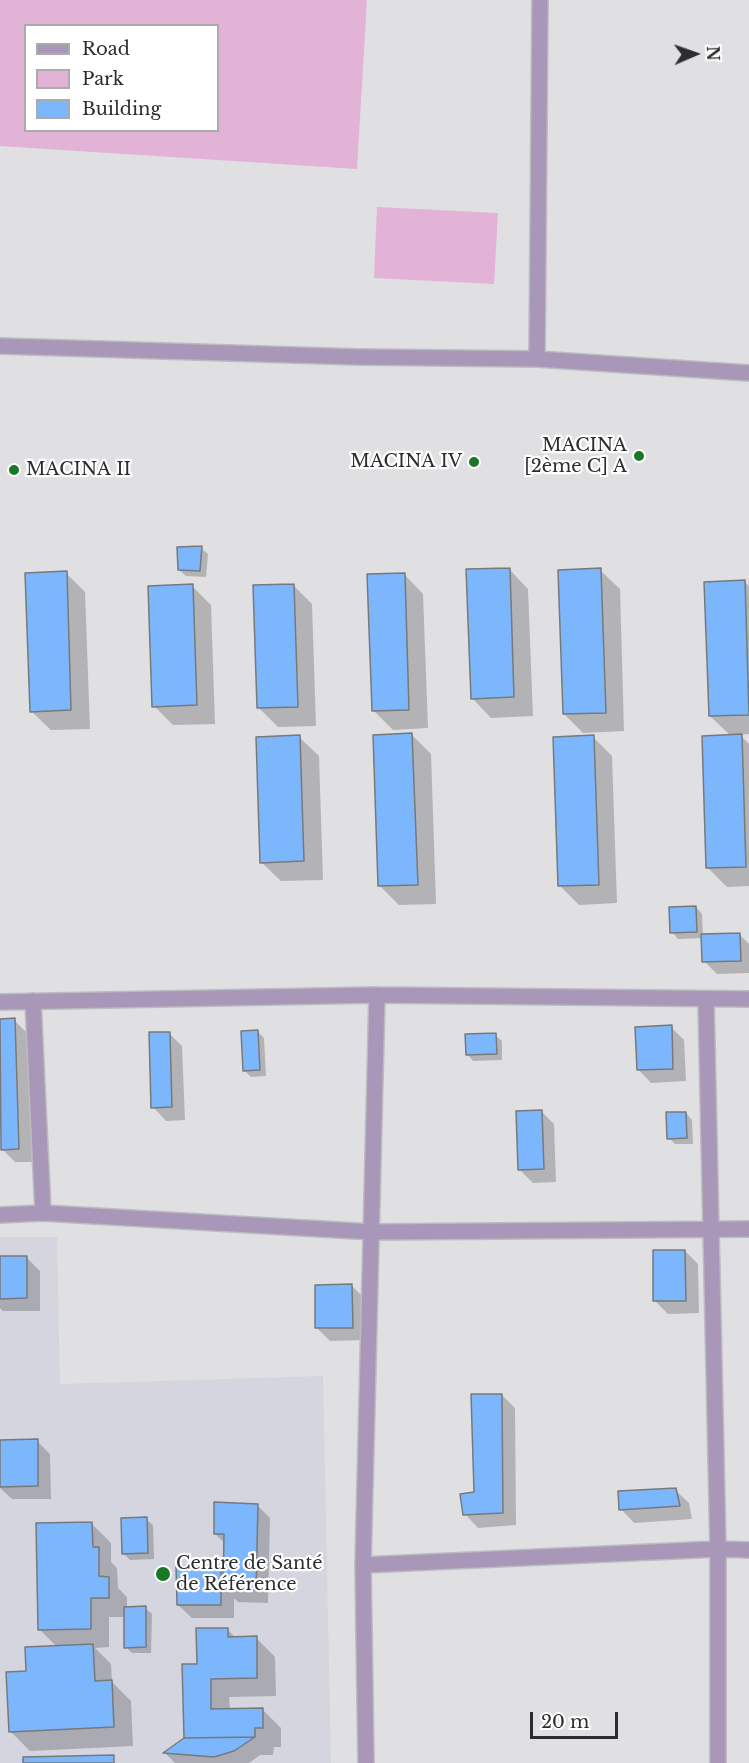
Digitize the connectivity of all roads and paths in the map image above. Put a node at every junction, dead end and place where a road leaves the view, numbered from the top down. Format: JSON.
{"nodes":[{"id":1,"x":540,"y":0,"type":"edge"},
{"id":2,"x":0,"y":346,"type":"edge"},
{"id":3,"x":537,"y":359,"type":"junction"},
{"id":4,"x":749,"y":373,"type":"edge"},
{"id":5,"x":377,"y":995,"type":"junction"},
{"id":6,"x":749,"y":999,"type":"edge"},
{"id":7,"x":33,"y":1001,"type":"junction"},
{"id":8,"x":706,"y":1001,"type":"junction"},
{"id":9,"x":0,"y":1002,"type":"edge"},
{"id":10,"x":43,"y":1214,"type":"junction"},
{"id":11,"x":0,"y":1215,"type":"edge"},
{"id":12,"x":711,"y":1229,"type":"junction"},
{"id":13,"x":749,"y":1229,"type":"edge"},
{"id":14,"x":373,"y":1232,"type":"junction"},
{"id":15,"x":718,"y":1549,"type":"junction"},
{"id":16,"x":749,"y":1550,"type":"edge"},
{"id":17,"x":363,"y":1565,"type":"junction"},
{"id":18,"x":366,"y":1763,"type":"edge"},
{"id":19,"x":718,"y":1763,"type":"edge"}],
"edges":[{"from":1,"to":3,"type":"street"},
{"from":2,"to":3,"type":"street"},
{"from":3,"to":4,"type":"street"},
{"from":5,"to":7,"type":"street"},
{"from":5,"to":8,"type":"street"},
{"from":5,"to":14,"type":"street"},
{"from":6,"to":8,"type":"street"},
{"from":7,"to":9,"type":"street"},
{"from":7,"to":10,"type":"street"},
{"from":8,"to":12,"type":"street"},
{"from":10,"to":11,"type":"street"},
{"from":10,"to":14,"type":"street"},
{"from":12,"to":13,"type":"street"},
{"from":12,"to":14,"type":"street"},
{"from":12,"to":15,"type":"street"},
{"from":14,"to":17,"type":"street"},
{"from":15,"to":16,"type":"street"},
{"from":15,"to":17,"type":"street"},
{"from":15,"to":19,"type":"street"},
{"from":17,"to":18,"type":"street"}]}
